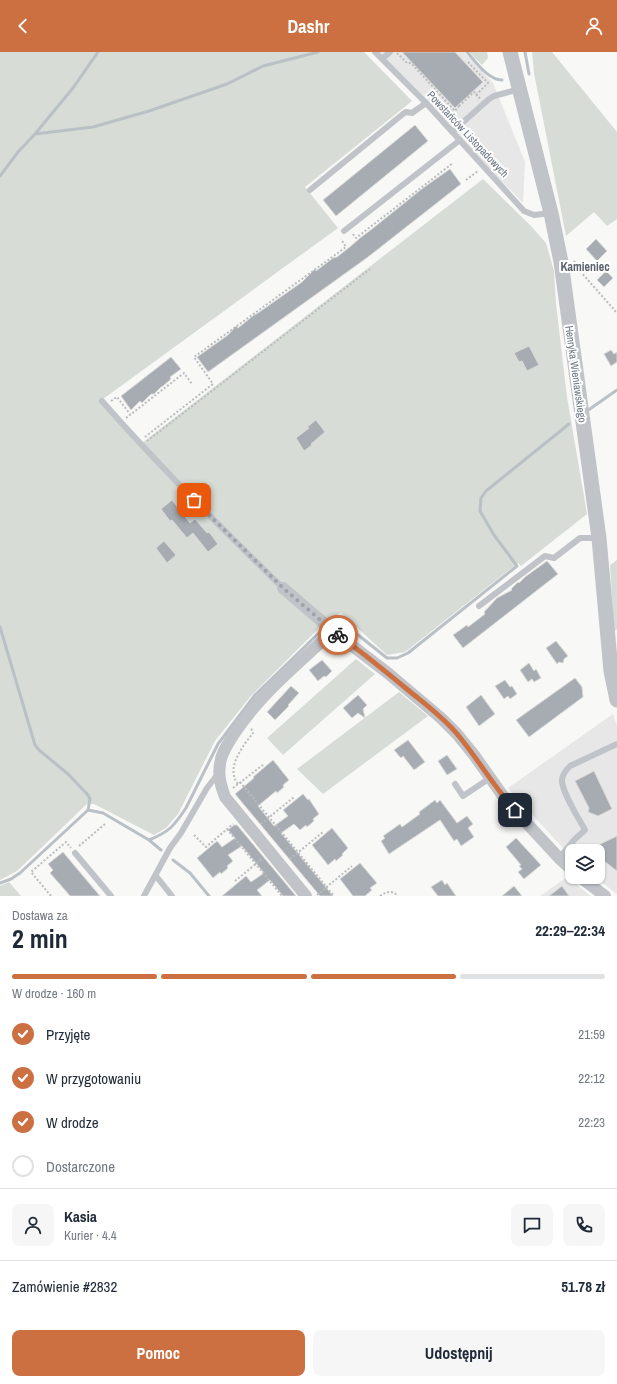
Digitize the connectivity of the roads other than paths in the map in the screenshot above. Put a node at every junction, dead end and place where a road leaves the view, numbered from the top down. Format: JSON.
{"nodes":[{"id":1,"x":375,"y":52,"type":"edge"},
{"id":2,"x":390,"y":52,"type":"edge"},
{"id":3,"x":510,"y":52,"type":"edge"},
{"id":4,"x":382,"y":60,"type":"junction"},
{"id":5,"x":520,"y":89,"type":"junction"},
{"id":6,"x":426,"y":102,"type":"junction"},
{"id":7,"x":452,"y":132,"type":"junction"},
{"id":8,"x":460,"y":140,"type":"junction"},
{"id":9,"x":310,"y":190,"type":"dead end"},
{"id":10,"x":552,"y":213,"type":"junction"},
{"id":11,"x":346,"y":229,"type":"road end"},
{"id":12,"x":104,"y":404,"type":"road end"},
{"id":13,"x":598,"y":538,"type":"junction"},
{"id":14,"x":283,"y":588,"type":"joint"},
{"id":15,"x":479,"y":606,"type":"dead end"},
{"id":16,"x":333,"y":631,"type":"junction"},
{"id":17,"x":617,"y":700,"type":"edge"},
{"id":18,"x":617,"y":744,"type":"edge"},
{"id":19,"x":219,"y":772,"type":"junction"},
{"id":20,"x":490,"y":778,"type":"junction"},
{"id":21,"x":455,"y":784,"type":"dead end"},
{"id":22,"x":75,"y":853,"type":"road end"},
{"id":23,"x":559,"y":858,"type":"junction"},
{"id":24,"x":565,"y":864,"type":"edge"},
{"id":25,"x":156,"y":876,"type":"junction"},
{"id":26,"x":589,"y":884,"type":"edge"},
{"id":27,"x":111,"y":896,"type":"edge"},
{"id":28,"x":144,"y":896,"type":"edge"},
{"id":29,"x":172,"y":896,"type":"edge"},
{"id":30,"x":306,"y":896,"type":"edge"},
{"id":31,"x":605,"y":896,"type":"edge"}],
"edges":[{"from":1,"to":4,"type":"lane","name":"Powstańców Listopadowych"},
{"from":2,"to":4,"type":"lane"},
{"from":3,"to":5,"type":"street","name":"Henryka Wieniawskiego"},
{"from":4,"to":6,"type":"lane","name":"Powstańców Listopadowych"},
{"from":5,"to":7,"type":"lane"},
{"from":5,"to":10,"type":"street","name":"Henryka Wieniawskiego"},
{"from":6,"to":7,"type":"lane","name":"Powstańców Listopadowych"},
{"from":6,"to":9,"type":"lane"},
{"from":7,"to":8,"type":"lane","name":"Powstańców Listopadowych"},
{"from":8,"to":10,"type":"lane","name":"Powstańców Listopadowych"},
{"from":8,"to":11,"type":"lane"},
{"from":10,"to":13,"type":"street","name":"Henryka Wieniawskiego"},
{"from":12,"to":14,"type":"lane"},
{"from":13,"to":15,"type":"lane"},
{"from":13,"to":17,"type":"street","name":"Henryka Wieniawskiego"},
{"from":14,"to":16,"type":"street"},
{"from":16,"to":19,"type":"street"},
{"from":16,"to":20,"type":"street"},
{"from":18,"to":23,"type":"lane"},
{"from":19,"to":25,"type":"lane"},
{"from":19,"to":30,"type":"street"},
{"from":20,"to":21,"type":"lane"},
{"from":20,"to":23,"type":"street"},
{"from":22,"to":27,"type":"lane"},
{"from":23,"to":24,"type":"street"},
{"from":25,"to":28,"type":"lane"},
{"from":25,"to":29,"type":"lane"},
{"from":26,"to":31,"type":"street"}]}
